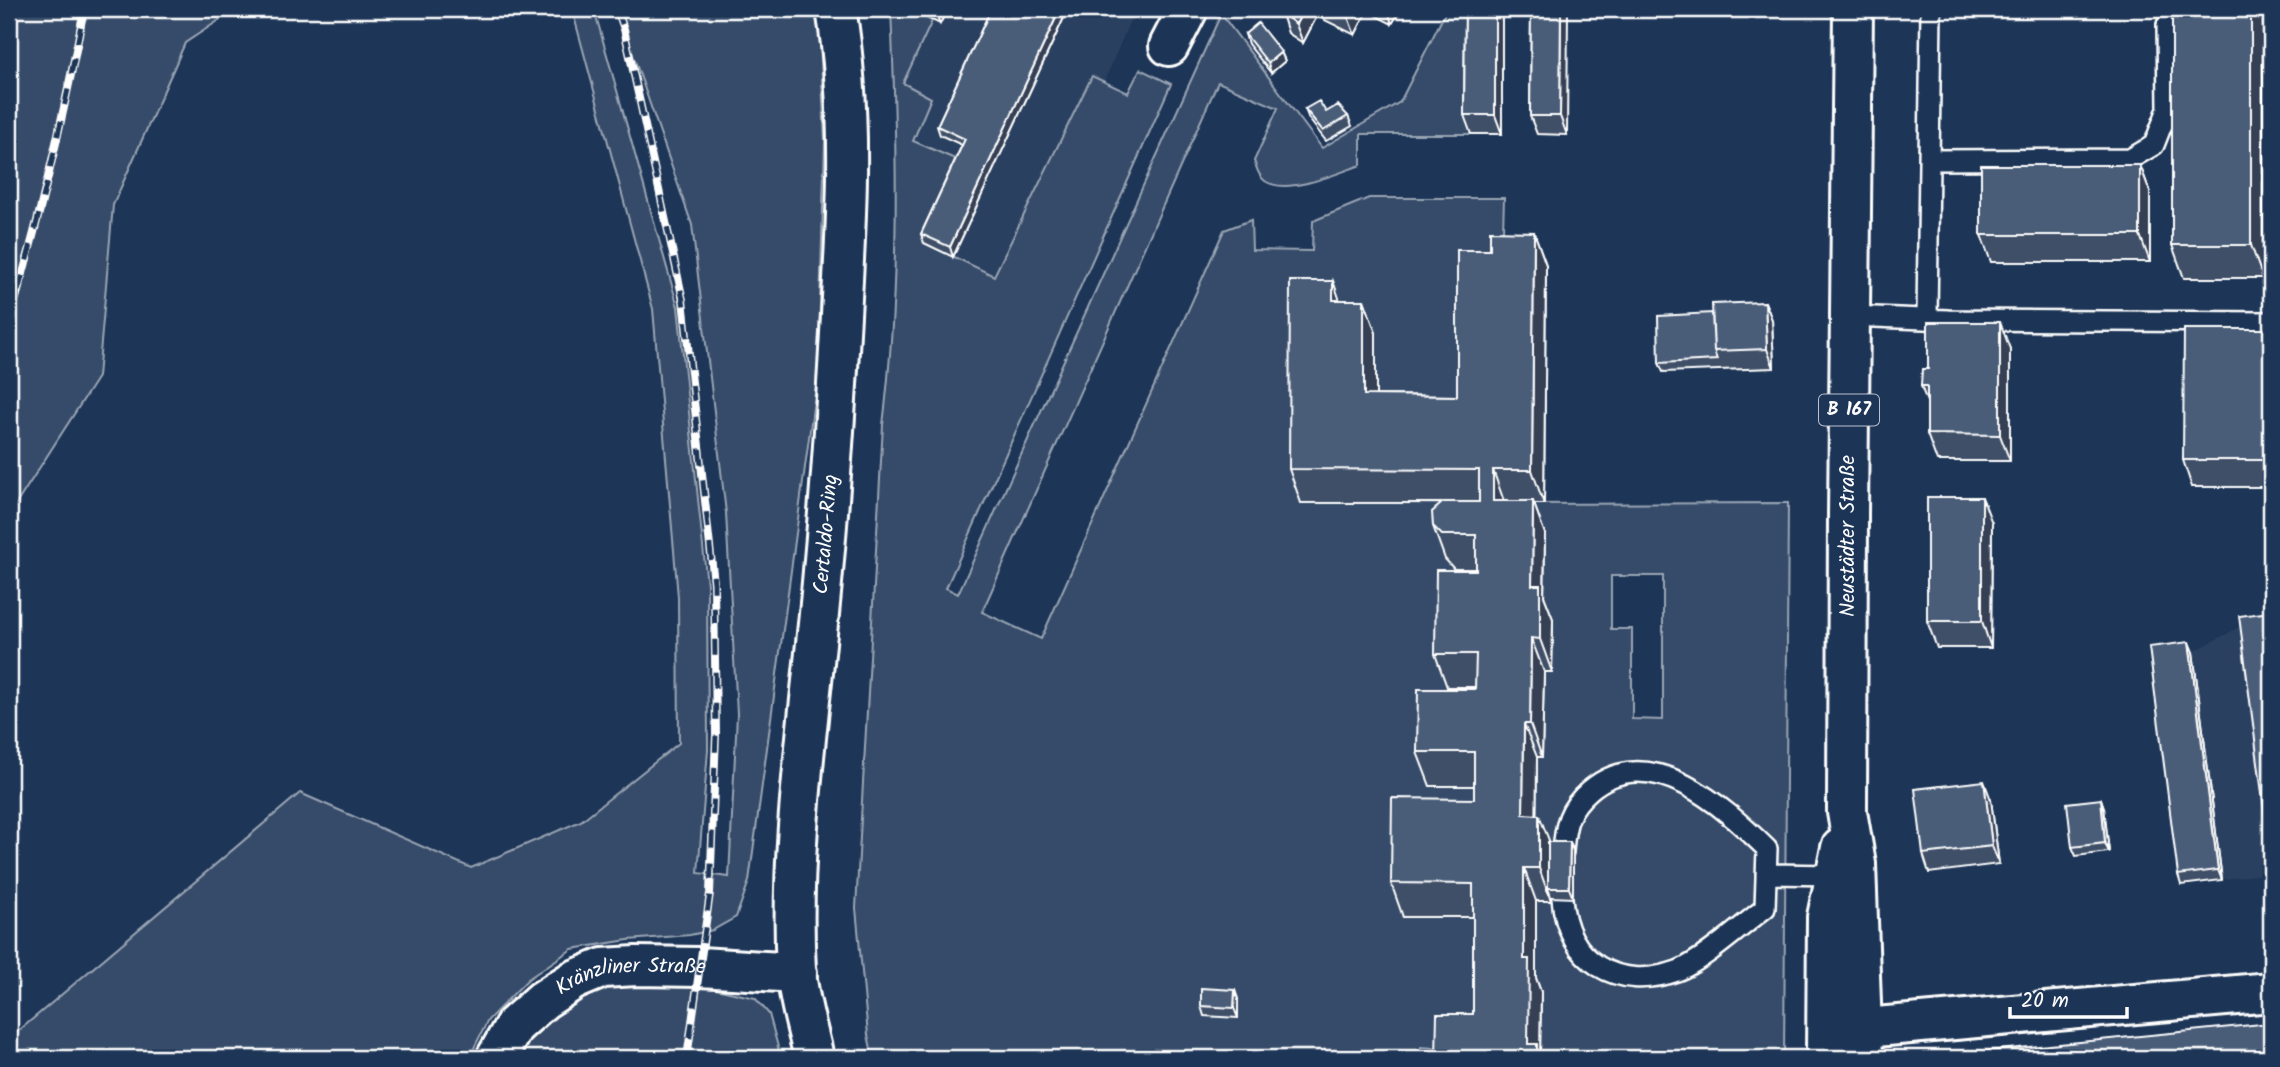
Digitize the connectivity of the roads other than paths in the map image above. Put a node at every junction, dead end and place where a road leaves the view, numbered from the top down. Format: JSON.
{"nodes":[{"id":1,"x":836,"y":9,"type":"edge"},
{"id":2,"x":1188,"y":9,"type":"edge"},
{"id":3,"x":1853,"y":9,"type":"edge"},
{"id":4,"x":1931,"y":9,"type":"edge"},
{"id":5,"x":2167,"y":24,"type":"dead end"},
{"id":6,"x":1169,"y":46,"type":"dead end"},
{"id":7,"x":1930,"y":160,"type":"junction"},
{"id":8,"x":1850,"y":316,"type":"junction"},
{"id":9,"x":1927,"y":318,"type":"junction"},
{"id":10,"x":2271,"y":322,"type":"edge"},
{"id":11,"x":1847,"y":811,"type":"junction"},
{"id":12,"x":1563,"y":852,"type":"edge"},
{"id":13,"x":1766,"y":874,"type":"junction"},
{"id":14,"x":1836,"y":875,"type":"junction"},
{"id":15,"x":1562,"y":898,"type":"edge"},
{"id":16,"x":797,"y":973,"type":"junction"},
{"id":17,"x":2271,"y":992,"type":"edge"},
{"id":18,"x":1844,"y":1044,"type":"edge"},
{"id":19,"x":496,"y":1058,"type":"edge"},
{"id":20,"x":814,"y":1058,"type":"edge"}],
"edges":[{"from":1,"to":16,"type":"main road","name":"Certaldo-Ring"},
{"from":2,"to":6,"type":"main road"},
{"from":3,"to":8,"type":"main road","name":"Neustädter Straße","number":"B 167"},
{"from":4,"to":7,"type":"lane"},
{"from":5,"to":7,"type":"lane"},
{"from":7,"to":9,"type":"lane"},
{"from":8,"to":9,"type":"lane"},
{"from":8,"to":11,"type":"main road","name":"Neustädter Straße","number":"B 167"},
{"from":9,"to":10,"type":"lane"},
{"from":11,"to":14,"type":"main road","name":"Neustädter Straße","number":"B 167"},
{"from":11,"to":18,"type":"main road","name":"Neustädter Straße","number":"B 167"},
{"from":12,"to":13,"type":"lane"},
{"from":13,"to":14,"type":"lane"},
{"from":13,"to":15,"type":"lane"},
{"from":14,"to":18,"type":"main road","name":"Neustädter Straße","number":"B 167"},
{"from":16,"to":19,"type":"main road","name":"Kränzliner Straße"},
{"from":16,"to":20,"type":"main road","name":"Certaldo-Ring"},
{"from":17,"to":18,"type":"main road"}]}
